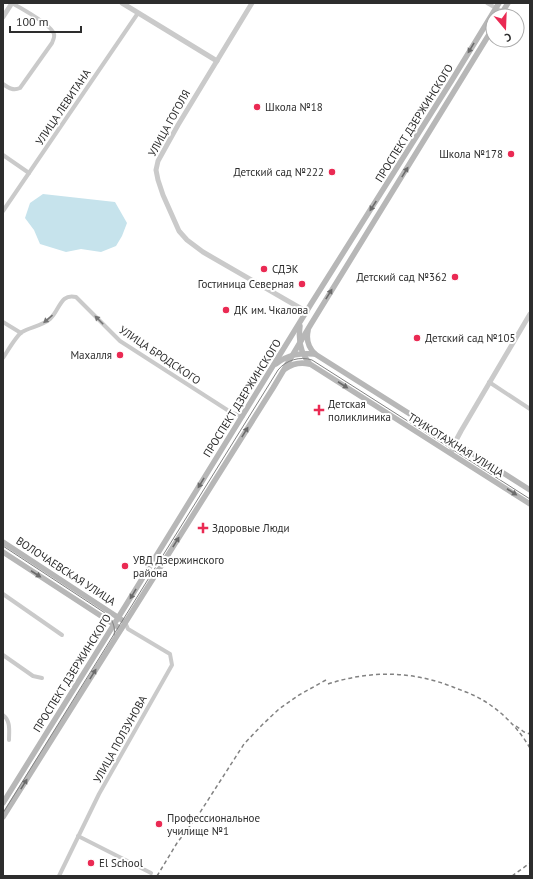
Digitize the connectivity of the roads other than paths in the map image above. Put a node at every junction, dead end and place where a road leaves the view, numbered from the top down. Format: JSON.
{"nodes":[{"id":1,"x":12,"y":3,"type":"edge"},
{"id":2,"x":122,"y":3,"type":"edge"},
{"id":3,"x":252,"y":3,"type":"edge"},
{"id":4,"x":487,"y":3,"type":"edge"},
{"id":5,"x":497,"y":6,"type":"edge"},
{"id":6,"x":138,"y":13,"type":"junction"},
{"id":7,"x":3,"y":17,"type":"edge"},
{"id":8,"x":485,"y":41,"type":"edge"},
{"id":9,"x":217,"y":61,"type":"junction"},
{"id":10,"x":3,"y":84,"type":"edge"},
{"id":11,"x":3,"y":155,"type":"edge"},
{"id":12,"x":29,"y":173,"type":"junction"},
{"id":13,"x":3,"y":211,"type":"edge"},
{"id":14,"x":307,"y":312,"type":"junction"},
{"id":15,"x":530,"y":314,"type":"edge"},
{"id":16,"x":3,"y":322,"type":"edge"},
{"id":17,"x":300,"y":324,"type":"junction"},
{"id":18,"x":309,"y":328,"type":"junction"},
{"id":19,"x":21,"y":333,"type":"junction"},
{"id":20,"x":299,"y":344,"type":"junction"},
{"id":21,"x":302,"y":354,"type":"junction"},
{"id":22,"x":316,"y":354,"type":"junction"},
{"id":23,"x":292,"y":355,"type":"junction"},
{"id":24,"x":3,"y":358,"type":"edge"},
{"id":25,"x":310,"y":364,"type":"junction"},
{"id":26,"x":273,"y":366,"type":"junction"},
{"id":27,"x":283,"y":370,"type":"junction"},
{"id":28,"x":489,"y":382,"type":"junction"},
{"id":29,"x":530,"y":409,"type":"edge"},
{"id":30,"x":243,"y":416,"type":"junction"},
{"id":31,"x":455,"y":442,"type":"junction"},
{"id":32,"x":451,"y":453,"type":"junction"},
{"id":33,"x":530,"y":490,"type":"edge"},
{"id":34,"x":530,"y":504,"type":"edge"},
{"id":35,"x":3,"y":542,"type":"edge"},
{"id":36,"x":3,"y":552,"type":"edge"},
{"id":37,"x":3,"y":594,"type":"edge"},
{"id":38,"x":118,"y":618,"type":"junction"},
{"id":39,"x":125,"y":622,"type":"junction"},
{"id":40,"x":114,"y":625,"type":"junction"},
{"id":41,"x":121,"y":629,"type":"junction"},
{"id":42,"x":128,"y":629,"type":"junction"},
{"id":43,"x":62,"y":635,"type":"dead end"},
{"id":44,"x":3,"y":655,"type":"edge"},
{"id":45,"x":42,"y":678,"type":"dead end"},
{"id":46,"x":3,"y":715,"type":"edge"},
{"id":47,"x":9,"y":740,"type":"dead end"},
{"id":48,"x":3,"y":803,"type":"edge"},
{"id":49,"x":3,"y":817,"type":"edge"},
{"id":50,"x":78,"y":836,"type":"junction"},
{"id":51,"x":151,"y":873,"type":"dead end"},
{"id":52,"x":59,"y":876,"type":"edge"}],
"edges":[{"from":1,"to":7,"type":"street"},
{"from":1,"to":10,"type":"street"},
{"from":2,"to":6,"type":"street"},
{"from":3,"to":9,"type":"street","name":"УЛИЦА ГОГОЛЯ"},
{"from":4,"to":5,"type":"street"},
{"from":5,"to":14,"type":"main road","name":"ПРОСПЕКТ ДЗЕРЖИНСКОГО","one_way":true},
{"from":6,"to":9,"type":"street"},
{"from":6,"to":12,"type":"street","name":"УЛИЦА ЛЕВИТАНА"},
{"from":18,"to":8,"type":"main road","name":"ПРОСПЕКТ ДЗЕРЖИНСКОГО","one_way":true},
{"from":9,"to":14,"type":"street","name":"УЛИЦА ГОГОЛЯ"},
{"from":11,"to":12,"type":"street"},
{"from":12,"to":13,"type":"street","name":"УЛИЦА ЛЕВИТАНА"},
{"from":14,"to":17,"type":"main road","name":"ПРОСПЕКТ ДЗЕРЖИНСКОГО"},
{"from":15,"to":28,"type":"street"},
{"from":16,"to":19,"type":"street"},
{"from":17,"to":20,"type":"main road"},
{"from":17,"to":26,"type":"main road","name":"ПРОСПЕКТ ДЗЕРЖИНСКОГО"},
{"from":18,"to":20,"type":"main road","name":"ПРОСПЕКТ ДЗЕРЖИНСКОГО"},
{"from":18,"to":22,"type":"main road"},
{"from":19,"to":24,"type":"street"},
{"from":30,"to":19,"type":"street","name":"УЛИЦА БРОДСКОГО","one_way":true},
{"from":20,"to":21,"type":"main road"},
{"from":20,"to":23,"type":"main road","name":"ПРОСПЕКТ ДЗЕРЖИНСКОГО"},
{"from":21,"to":22,"type":"main road"},
{"from":21,"to":23,"type":"main road"},
{"from":21,"to":25,"type":"main road","name":"ТРИКОТАЖНАЯ УЛИЦА"},
{"from":22,"to":31,"type":"main road","name":"ТРИКОТАЖНАЯ УЛИЦА"},
{"from":23,"to":26,"type":"main road"},
{"from":23,"to":27,"type":"main road","name":"ПРОСПЕКТ ДЗЕРЖИНСКОГО"},
{"from":25,"to":27,"type":"main road"},
{"from":25,"to":32,"type":"main road","name":"ТРИКОТАЖНАЯ УЛИЦА","one_way":true},
{"from":26,"to":30,"type":"main road","name":"ПРОСПЕКТ ДЗЕРЖИНСКОГО"},
{"from":39,"to":27,"type":"main road","name":"ПРОСПЕКТ ДЗЕРЖИНСКОГО","one_way":true},
{"from":28,"to":29,"type":"street"},
{"from":28,"to":31,"type":"street"},
{"from":30,"to":38,"type":"main road","name":"ПРОСПЕКТ ДЗЕРЖИНСКОГО","one_way":true},
{"from":31,"to":32,"type":"street"},
{"from":31,"to":33,"type":"main road","name":"ТРИКОТАЖНАЯ УЛИЦА"},
{"from":32,"to":34,"type":"main road","name":"ТРИКОТАЖНАЯ УЛИЦА","one_way":true},
{"from":35,"to":38,"type":"main road","name":"ВОЛОЧАЕВСКАЯ УЛИЦА"},
{"from":36,"to":40,"type":"main road","name":"ВОЛОЧАЕВСКАЯ УЛИЦА","one_way":true},
{"from":37,"to":43,"type":"street"},
{"from":38,"to":39,"type":"main road","name":"ВОЛОЧАЕВСКАЯ УЛИЦА"},
{"from":38,"to":40,"type":"main road","name":"ПРОСПЕКТ ДЗЕРЖИНСКОГО"},
{"from":39,"to":41,"type":"main road","name":"ПРОСПЕКТ ДЗЕРЖИНСКОГО"},
{"from":39,"to":42,"type":"street"},
{"from":40,"to":41,"type":"main road","name":"ВОЛОЧАЕВСКАЯ УЛИЦА"},
{"from":40,"to":48,"type":"main road","name":"ПРОСПЕКТ ДЗЕРЖИНСКОГО"},
{"from":41,"to":42,"type":"street"},
{"from":49,"to":41,"type":"main road","name":"ПРОСПЕКТ ДЗЕРЖИНСКОГО","one_way":true},
{"from":42,"to":50,"type":"street","name":"УЛИЦА ПОЛЗУНОВА"},
{"from":44,"to":45,"type":"street"},
{"from":46,"to":47,"type":"street"},
{"from":50,"to":51,"type":"street"},
{"from":50,"to":52,"type":"street","name":"УЛИЦА ПОЛЗУНОВА"}]}
